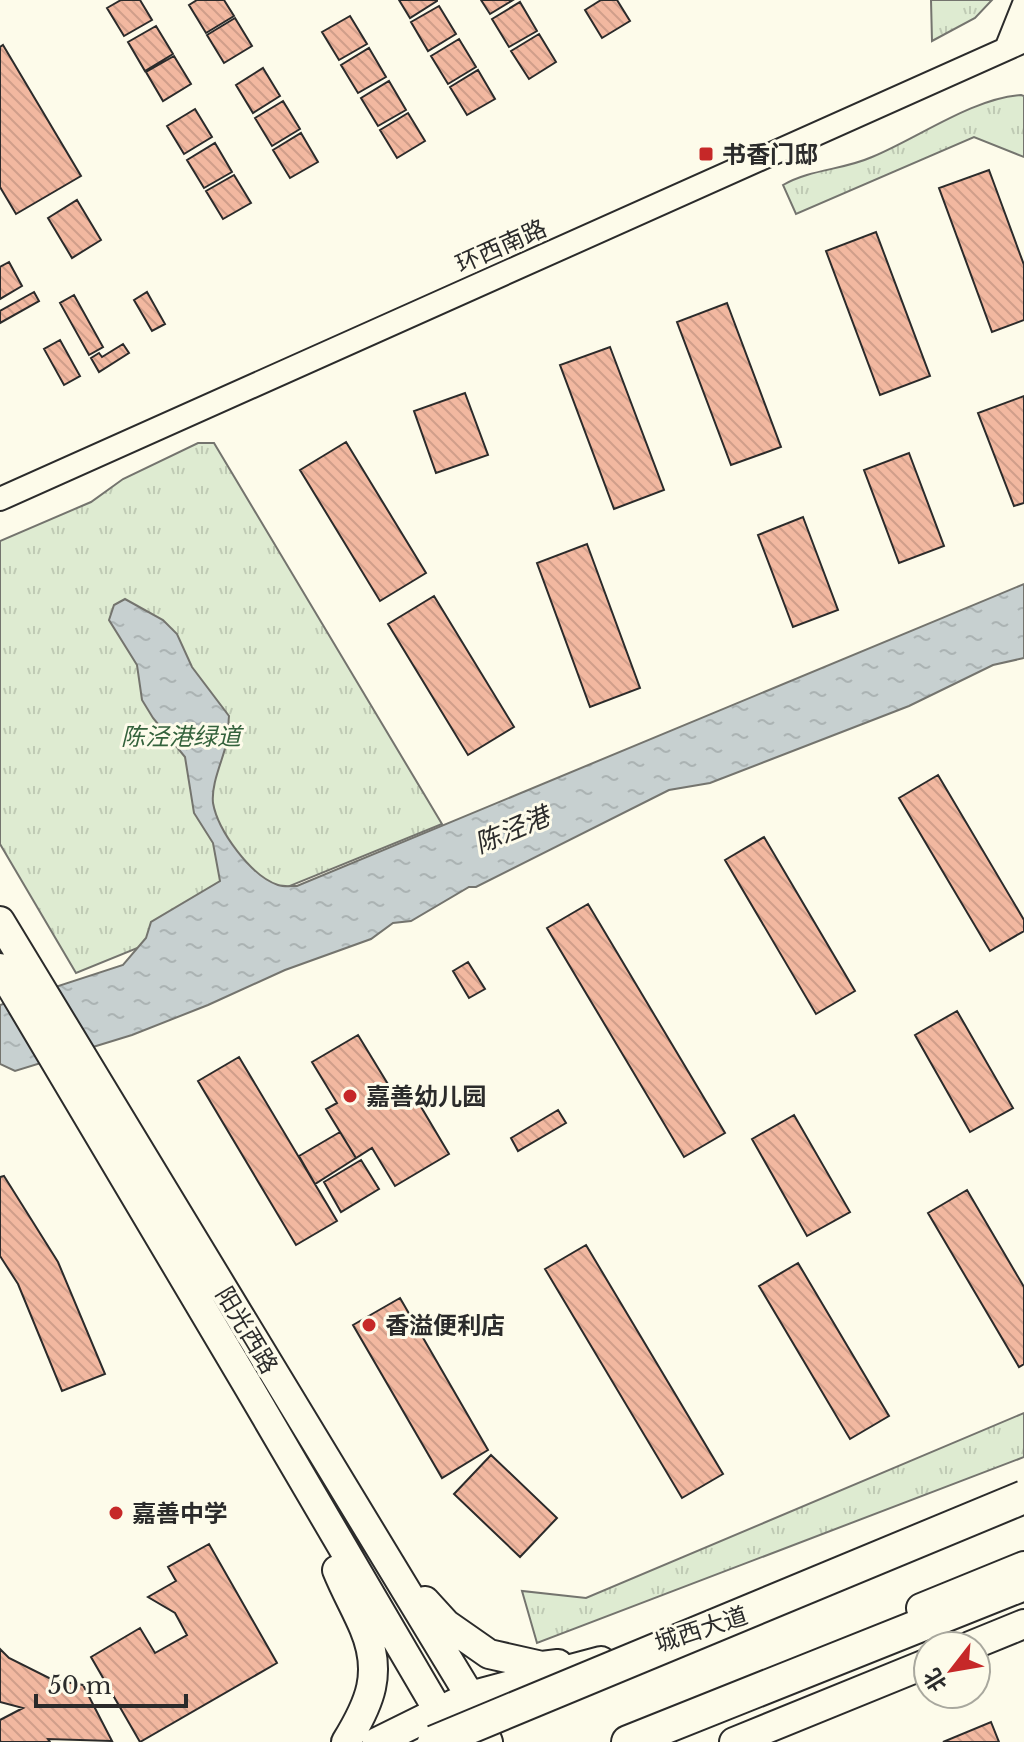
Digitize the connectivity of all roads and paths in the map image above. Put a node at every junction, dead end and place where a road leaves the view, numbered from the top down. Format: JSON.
{"nodes":[{"id":1,"x":1024,"y":4,"type":"edge"},
{"id":2,"x":1018,"y":47,"type":"edge"},
{"id":3,"x":0,"y":499,"type":"edge"},
{"id":4,"x":0,"y":921,"type":"edge"},
{"id":5,"x":14,"y":977,"type":"edge"},
{"id":6,"x":72,"y":1066,"type":"junction"},
{"id":7,"x":309,"y":1490,"type":"junction"},
{"id":8,"x":1024,"y":1497,"type":"edge"},
{"id":9,"x":1024,"y":1512,"type":"edge"},
{"id":10,"x":383,"y":1553,"type":"junction"},
{"id":11,"x":1024,"y":1566,"type":"edge"},
{"id":12,"x":1024,"y":1584,"type":"edge"},
{"id":13,"x":1024,"y":1624,"type":"edge"},
{"id":14,"x":992,"y":1637,"type":"edge"},
{"id":15,"x":615,"y":1657,"type":"junction"},
{"id":16,"x":912,"y":1670,"type":"edge"},
{"id":17,"x":470,"y":1696,"type":"junction"},
{"id":18,"x":436,"y":1727,"type":"edge"},
{"id":19,"x":346,"y":1742,"type":"edge"},
{"id":20,"x":377,"y":1742,"type":"edge"},
{"id":21,"x":463,"y":1742,"type":"edge"},
{"id":22,"x":488,"y":1742,"type":"edge"},
{"id":23,"x":608,"y":1742,"type":"edge"},
{"id":24,"x":628,"y":1742,"type":"edge"},
{"id":25,"x":734,"y":1742,"type":"edge"}],
"edges":[{"from":1,"to":2,"type":"street"},
{"from":2,"to":3,"type":"street","name":"环西南路"},
{"from":4,"to":5,"type":"main road","name":"阳光西路"},
{"from":5,"to":6,"type":"main road","name":"阳光西路"},
{"from":6,"to":7,"type":"main road"},
{"from":6,"to":10,"type":"main road","name":"阳光西路"},
{"from":7,"to":18,"type":"main road"},
{"from":7,"to":19,"type":"main road"},
{"from":8,"to":18,"type":"highway","bridge":true},
{"from":9,"to":15,"type":"main road","name":"城西大道"},
{"from":10,"to":15,"type":"main road"},
{"from":10,"to":17,"type":"main road","name":"阳光西路"},
{"from":11,"to":23,"type":"main road"},
{"from":12,"to":24,"type":"highway"},
{"from":13,"to":14,"type":"main road"},
{"from":15,"to":17,"type":"main road","name":"城西大道"},
{"from":16,"to":25,"type":"main road"},
{"from":17,"to":18,"type":"main road","name":"城西大道"},
{"from":17,"to":22,"type":"main road","name":"阳光西路"},
{"from":18,"to":20,"type":"main road","name":"城西大道"},
{"from":18,"to":21,"type":"main road"}]}
